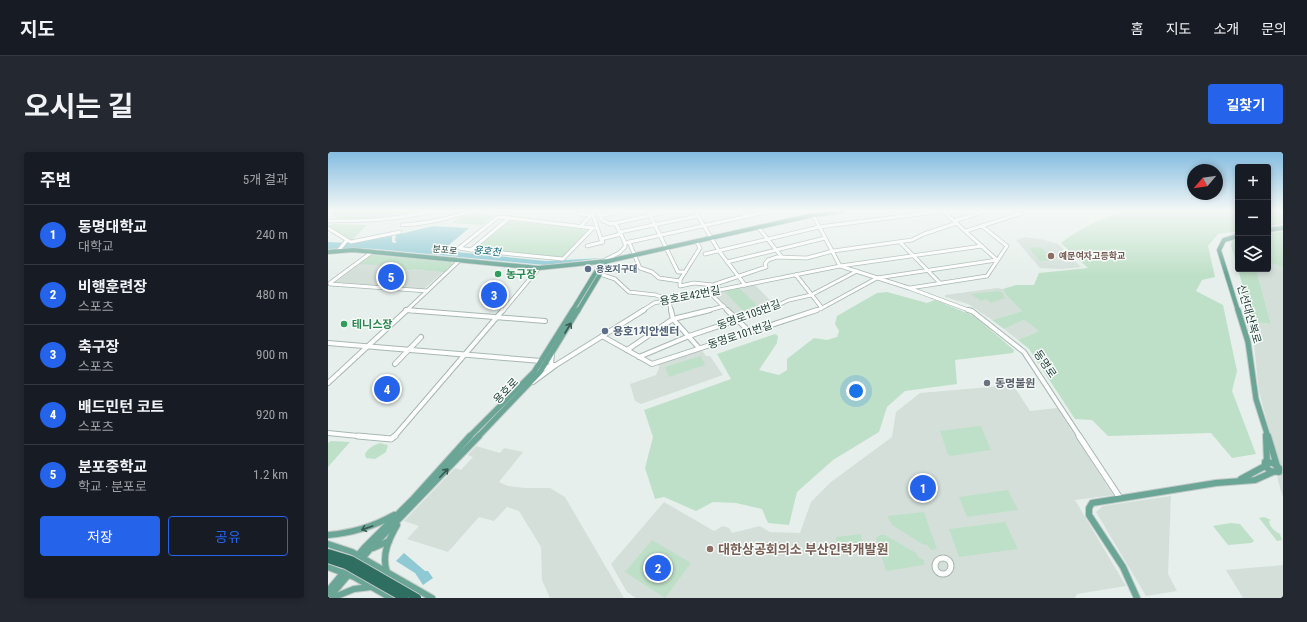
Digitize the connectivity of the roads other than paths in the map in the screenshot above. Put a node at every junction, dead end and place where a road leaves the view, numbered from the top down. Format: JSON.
{"nodes":[{"id":1,"x":333,"y":232,"type":"edge"},
{"id":2,"x":400,"y":232,"type":"dead end"},
{"id":3,"x":480,"y":232,"type":"edge"},
{"id":4,"x":493,"y":232,"type":"edge"},
{"id":5,"x":591,"y":232,"type":"edge"},
{"id":6,"x":598,"y":232,"type":"edge"},
{"id":7,"x":626,"y":232,"type":"edge"},
{"id":8,"x":658,"y":232,"type":"edge"},
{"id":9,"x":676,"y":232,"type":"edge"},
{"id":10,"x":707,"y":232,"type":"edge"},
{"id":11,"x":737,"y":232,"type":"edge"},
{"id":12,"x":762,"y":232,"type":"edge"},
{"id":13,"x":799,"y":232,"type":"edge"},
{"id":14,"x":822,"y":232,"type":"edge"},
{"id":15,"x":930,"y":232,"type":"edge"},
{"id":16,"x":967,"y":232,"type":"edge"},
{"id":17,"x":989,"y":232,"type":"edge"},
{"id":18,"x":621,"y":233,"type":"junction"},
{"id":19,"x":477,"y":234,"type":"junction"},
{"id":20,"x":489,"y":235,"type":"junction"},
{"id":21,"x":660,"y":235,"type":"junction"},
{"id":22,"x":1235,"y":237,"type":"edge"},
{"id":23,"x":711,"y":238,"type":"junction"},
{"id":24,"x":825,"y":238,"type":"junction"},
{"id":25,"x":768,"y":239,"type":"junction"},
{"id":26,"x":602,"y":240,"type":"junction"},
{"id":27,"x":346,"y":241,"type":"junction"},
{"id":28,"x":696,"y":241,"type":"junction"},
{"id":29,"x":627,"y":242,"type":"junction"},
{"id":30,"x":900,"y":242,"type":"junction"},
{"id":31,"x":587,"y":246,"type":"dead end"},
{"id":32,"x":982,"y":246,"type":"junction"},
{"id":33,"x":605,"y":247,"type":"dead end"},
{"id":34,"x":665,"y":248,"type":"junction"},
{"id":35,"x":339,"y":250,"type":"junction"},
{"id":36,"x":471,"y":250,"type":"junction"},
{"id":37,"x":776,"y":250,"type":"junction"},
{"id":38,"x":719,"y":251,"type":"junction"},
{"id":39,"x":328,"y":252,"type":"edge"},
{"id":40,"x":372,"y":252,"type":"junction"},
{"id":41,"x":832,"y":252,"type":"junction"},
{"id":42,"x":635,"y":254,"type":"junction"},
{"id":43,"x":705,"y":254,"type":"dead end"},
{"id":44,"x":613,"y":256,"type":"junction"},
{"id":45,"x":781,"y":256,"type":"junction"},
{"id":46,"x":914,"y":256,"type":"junction"},
{"id":47,"x":460,"y":260,"type":"junction"},
{"id":48,"x":997,"y":260,"type":"junction"},
{"id":49,"x":608,"y":261,"type":"junction"},
{"id":50,"x":602,"y":262,"type":"junction"},
{"id":51,"x":727,"y":262,"type":"junction"},
{"id":52,"x":580,"y":264,"type":"junction"},
{"id":53,"x":840,"y":266,"type":"junction"},
{"id":54,"x":539,"y":268,"type":"junction"},
{"id":55,"x":928,"y":270,"type":"junction"},
{"id":56,"x":857,"y":271,"type":"junction"},
{"id":57,"x":684,"y":272,"type":"junction"},
{"id":58,"x":596,"y":273,"type":"junction"},
{"id":59,"x":796,"y":275,"type":"junction"},
{"id":60,"x":738,"y":277,"type":"junction"},
{"id":61,"x":877,"y":278,"type":"junction"},
{"id":62,"x":680,"y":281,"type":"junction"},
{"id":63,"x":940,"y":283,"type":"junction"},
{"id":64,"x":329,"y":284,"type":"edge"},
{"id":65,"x":745,"y":285,"type":"junction"},
{"id":66,"x":909,"y":288,"type":"junction"},
{"id":67,"x":426,"y":291,"type":"junction"},
{"id":68,"x":709,"y":292,"type":"junction"},
{"id":69,"x":812,"y":295,"type":"junction"},
{"id":70,"x":668,"y":300,"type":"junction"},
{"id":71,"x":724,"y":306,"type":"junction"},
{"id":72,"x":822,"y":308,"type":"junction"},
{"id":73,"x":406,"y":310,"type":"junction"},
{"id":74,"x":496,"y":317,"type":"junction"},
{"id":75,"x":673,"y":319,"type":"junction"},
{"id":76,"x":738,"y":320,"type":"junction"},
{"id":77,"x":545,"y":321,"type":"dead end"},
{"id":78,"x":749,"y":331,"type":"junction"},
{"id":79,"x":602,"y":336,"type":"junction"},
{"id":80,"x":689,"y":336,"type":"junction"},
{"id":81,"x":421,"y":337,"type":"dead end"},
{"id":82,"x":328,"y":343,"type":"edge"},
{"id":83,"x":367,"y":346,"type":"junction"},
{"id":84,"x":699,"y":348,"type":"junction"},
{"id":85,"x":408,"y":350,"type":"junction"},
{"id":86,"x":627,"y":350,"type":"junction"},
{"id":87,"x":465,"y":354,"type":"junction"},
{"id":88,"x":552,"y":354,"type":"junction"},
{"id":89,"x":639,"y":357,"type":"junction"},
{"id":90,"x":541,"y":361,"type":"junction"},
{"id":91,"x":395,"y":364,"type":"dead end"},
{"id":92,"x":555,"y":365,"type":"junction"},
{"id":93,"x":545,"y":370,"type":"junction"},
{"id":94,"x":534,"y":372,"type":"junction"},
{"id":95,"x":328,"y":383,"type":"edge"},
{"id":96,"x":488,"y":418,"type":"junction"},
{"id":97,"x":487,"y":427,"type":"junction"},
{"id":98,"x":328,"y":433,"type":"edge"},
{"id":99,"x":1266,"y":433,"type":"junction"},
{"id":100,"x":469,"y":437,"type":"junction"},
{"id":101,"x":466,"y":449,"type":"junction"},
{"id":102,"x":1266,"y":464,"type":"junction"},
{"id":103,"x":1280,"y":468,"type":"edge"},
{"id":104,"x":1273,"y":472,"type":"junction"},
{"id":105,"x":1241,"y":480,"type":"junction"},
{"id":106,"x":1120,"y":498,"type":"junction"},
{"id":107,"x":403,"y":512,"type":"junction"},
{"id":108,"x":328,"y":534,"type":"edge"},
{"id":109,"x":389,"y":541,"type":"junction"},
{"id":110,"x":328,"y":544,"type":"edge"},
{"id":111,"x":370,"y":549,"type":"junction"},
{"id":112,"x":328,"y":553,"type":"edge"},
{"id":113,"x":328,"y":559,"type":"edge"},
{"id":114,"x":358,"y":559,"type":"junction"},
{"id":115,"x":328,"y":566,"type":"edge"},
{"id":116,"x":387,"y":572,"type":"junction"},
{"id":117,"x":346,"y":573,"type":"junction"},
{"id":118,"x":371,"y":587,"type":"junction"},
{"id":119,"x":328,"y":591,"type":"edge"},
{"id":120,"x":1136,"y":595,"type":"edge"},
{"id":121,"x":329,"y":598,"type":"edge"},
{"id":122,"x":332,"y":598,"type":"edge"},
{"id":123,"x":391,"y":598,"type":"edge"},
{"id":124,"x":404,"y":598,"type":"edge"},
{"id":125,"x":417,"y":598,"type":"edge"},
{"id":126,"x":432,"y":598,"type":"edge"},
{"id":127,"x":1140,"y":598,"type":"edge"}],
"edges":[{"from":1,"to":27,"type":"street"},
{"from":2,"to":27,"type":"street"},
{"from":3,"to":19,"type":"street"},
{"from":4,"to":20,"type":"street"},
{"from":5,"to":36,"type":"street"},
{"from":6,"to":26,"type":"street"},
{"from":7,"to":18,"type":"street"},
{"from":8,"to":21,"type":"street"},
{"from":9,"to":21,"type":"street"},
{"from":10,"to":23,"type":"street"},
{"from":11,"to":23,"type":"main road"},
{"from":12,"to":25,"type":"street"},
{"from":13,"to":25,"type":"street"},
{"from":14,"to":24,"type":"street"},
{"from":15,"to":30,"type":"street"},
{"from":16,"to":32,"type":"street"},
{"from":17,"to":48,"type":"street"},
{"from":18,"to":26,"type":"street"},
{"from":18,"to":29,"type":"street"},
{"from":19,"to":20,"type":"street"},
{"from":19,"to":36,"type":"street"},
{"from":20,"to":36,"type":"street"},
{"from":21,"to":29,"type":"street"},
{"from":21,"to":34,"type":"street"},
{"from":22,"to":99,"type":"main road","name":"신선대산복로"},
{"from":23,"to":28,"type":"main road"},
{"from":23,"to":38,"type":"street"},
{"from":24,"to":37,"type":"street"},
{"from":24,"to":41,"type":"street"},
{"from":25,"to":37,"type":"street"},
{"from":25,"to":38,"type":"street"},
{"from":26,"to":31,"type":"street"},
{"from":26,"to":33,"type":"street"},
{"from":27,"to":35,"type":"street"},
{"from":28,"to":34,"type":"main road"},
{"from":28,"to":57,"type":"street"},
{"from":29,"to":42,"type":"street"},
{"from":29,"to":44,"type":"street"},
{"from":30,"to":41,"type":"street"},
{"from":30,"to":46,"type":"street"},
{"from":32,"to":46,"type":"street","name":"용호로42번길"},
{"from":32,"to":48,"type":"street"},
{"from":34,"to":42,"type":"main road"},
{"from":34,"to":57,"type":"street"},
{"from":35,"to":39,"type":"main road","name":"분포로"},
{"from":35,"to":40,"type":"main road","name":"분포로"},
{"from":37,"to":45,"type":"street"},
{"from":37,"to":51,"type":"street"},
{"from":38,"to":43,"type":"street"},
{"from":38,"to":51,"type":"street"},
{"from":40,"to":47,"type":"main road","name":"분포로"},
{"from":40,"to":64,"type":"street"},
{"from":41,"to":45,"type":"street"},
{"from":41,"to":53,"type":"street"},
{"from":42,"to":49,"type":"main road"},
{"from":42,"to":62,"type":"street"},
{"from":44,"to":49,"type":"street"},
{"from":44,"to":50,"type":"street"},
{"from":45,"to":60,"type":"street"},
{"from":46,"to":53,"type":"street","name":"용호로42번길"},
{"from":46,"to":55,"type":"street"},
{"from":47,"to":54,"type":"main road","name":"분포로"},
{"from":47,"to":67,"type":"street"},
{"from":48,"to":55,"type":"street"},
{"from":48,"to":63,"type":"street"},
{"from":49,"to":50,"type":"main road","name":"분포로"},
{"from":49,"to":58,"type":"main road","name":"용호로"},
{"from":50,"to":52,"type":"main road","name":"분포로"},
{"from":50,"to":58,"type":"main road","name":"용호로"},
{"from":51,"to":60,"type":"street"},
{"from":52,"to":54,"type":"main road","name":"분포로"},
{"from":52,"to":58,"type":"main road"},
{"from":53,"to":56,"type":"street","name":"동명로"},
{"from":53,"to":59,"type":"street","name":"용호로42번길"},
{"from":54,"to":74,"type":"street"},
{"from":55,"to":61,"type":"street"},
{"from":55,"to":63,"type":"street"},
{"from":56,"to":61,"type":"street","name":"동명로"},
{"from":56,"to":69,"type":"street","name":"동명로105번길"},
{"from":57,"to":62,"type":"street"},
{"from":58,"to":70,"type":"street"},
{"from":88,"to":58,"type":"main road","name":"용호로","one_way":true},
{"from":58,"to":90,"type":"main road","name":"용호로"},
{"from":59,"to":65,"type":"street","name":"용호로42번길"},
{"from":59,"to":69,"type":"street"},
{"from":60,"to":62,"type":"street"},
{"from":60,"to":65,"type":"street"},
{"from":61,"to":66,"type":"street","name":"동명로"},
{"from":61,"to":72,"type":"street","name":"동명로101번길"},
{"from":63,"to":66,"type":"street"},
{"from":64,"to":67,"type":"street"},
{"from":65,"to":68,"type":"street","name":"용호로42번길"},
{"from":66,"to":106,"type":"street","name":"동명로"},
{"from":67,"to":73,"type":"street"},
{"from":68,"to":70,"type":"street","name":"용호로42번길"},
{"from":68,"to":71,"type":"street"},
{"from":69,"to":72,"type":"street"},
{"from":69,"to":76,"type":"street","name":"동명로105번길"},
{"from":70,"to":75,"type":"street"},
{"from":70,"to":79,"type":"street","name":"용호로42번길"},
{"from":71,"to":75,"type":"street"},
{"from":71,"to":76,"type":"street"},
{"from":72,"to":78,"type":"street","name":"동명로101번길"},
{"from":73,"to":74,"type":"street"},
{"from":73,"to":83,"type":"street"},
{"from":74,"to":77,"type":"street"},
{"from":74,"to":87,"type":"street"},
{"from":75,"to":80,"type":"street"},
{"from":75,"to":86,"type":"street"},
{"from":76,"to":78,"type":"street"},
{"from":76,"to":80,"type":"street","name":"동명로105번길"},
{"from":78,"to":84,"type":"street","name":"동명로101번길"},
{"from":79,"to":86,"type":"street","name":"동명로101번길"},
{"from":79,"to":92,"type":"street","name":"용호로42번길"},
{"from":80,"to":84,"type":"street"},
{"from":80,"to":89,"type":"street","name":"동명로105번길"},
{"from":81,"to":85,"type":"street"},
{"from":82,"to":83,"type":"street"},
{"from":83,"to":85,"type":"street"},
{"from":83,"to":95,"type":"street"},
{"from":84,"to":89,"type":"street","name":"동명로101번길"},
{"from":85,"to":87,"type":"street"},
{"from":85,"to":91,"type":"street"},
{"from":86,"to":89,"type":"street","name":"동명로101번길"},
{"from":87,"to":90,"type":"street"},
{"from":87,"to":98,"type":"street"},
{"from":88,"to":92,"type":"street"},
{"from":88,"to":93,"type":"main road","name":"용호로"},
{"from":90,"to":94,"type":"main road","name":"용호로"},
{"from":92,"to":93,"type":"street","name":"용호로42번길"},
{"from":93,"to":94,"type":"street","name":"용호로42번길"},
{"from":93,"to":97,"type":"main road","name":"용호로"},
{"from":94,"to":96,"type":"main road","name":"용호로"},
{"from":96,"to":97,"type":"main road"},
{"from":96,"to":100,"type":"main road","name":"용호로"},
{"from":97,"to":101,"type":"main road","name":"용호로"},
{"from":99,"to":102,"type":"main road","name":"신선대산복로"},
{"from":99,"to":103,"type":"main road","name":"신선대산복로"},
{"from":100,"to":101,"type":"main road"},
{"from":100,"to":107,"type":"main road","name":"용호로"},
{"from":107,"to":101,"type":"main road","name":"용호로","one_way":true},
{"from":102,"to":103,"type":"main road"},
{"from":102,"to":104,"type":"main road"},
{"from":102,"to":105,"type":"main road"},
{"from":103,"to":104,"type":"main road"},
{"from":104,"to":105,"type":"main road"},
{"from":105,"to":106,"type":"main road"},
{"from":106,"to":120,"type":"main road"},
{"from":107,"to":108,"type":"main road","one_way":true},
{"from":107,"to":109,"type":"main road"},
{"from":107,"to":111,"type":"main road","name":"용호로"},
{"from":107,"to":114,"type":"main road","name":"용호로"},
{"from":109,"to":111,"type":"main road"},
{"from":109,"to":116,"type":"main road"},
{"from":110,"to":114,"type":"main road"},
{"from":111,"to":114,"type":"main road","name":"용호로"},
{"from":112,"to":125,"type":"highway","bridge":true},
{"from":113,"to":124,"type":"highway","bridge":true},
{"from":114,"to":116,"type":"main road"},
{"from":114,"to":117,"type":"main road"},
{"from":115,"to":117,"type":"main road"},
{"from":116,"to":126,"type":"main road"},
{"from":117,"to":118,"type":"main road"},
{"from":117,"to":119,"type":"main road"},
{"from":117,"to":121,"type":"main road"},
{"from":118,"to":122,"type":"main road"},
{"from":118,"to":123,"type":"main road"},
{"from":120,"to":127,"type":"main road"}]}
